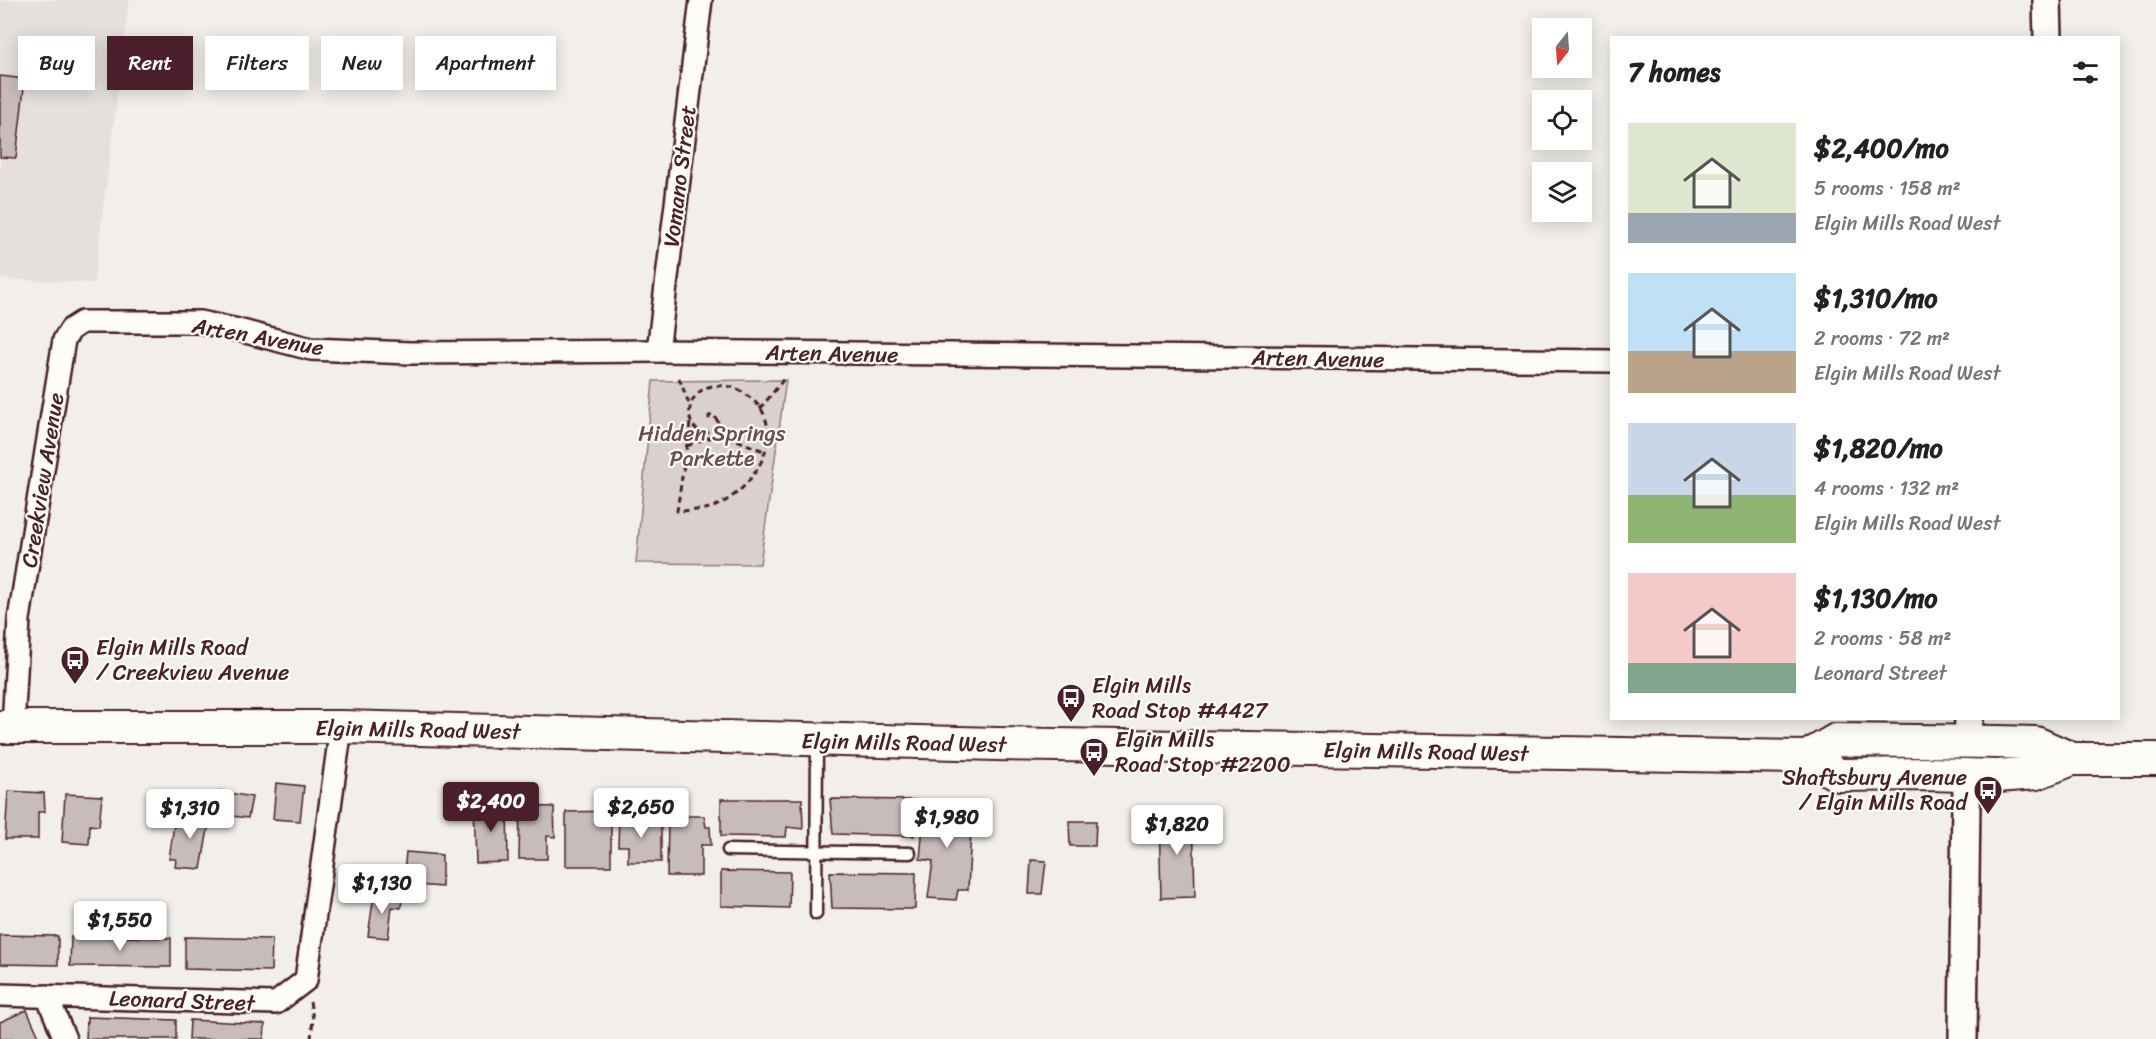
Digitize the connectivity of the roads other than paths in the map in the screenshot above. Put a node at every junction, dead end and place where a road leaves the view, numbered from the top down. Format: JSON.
{"nodes":[{"id":1,"x":701,"y":0,"type":"edge"},
{"id":2,"x":2047,"y":0,"type":"edge"},
{"id":3,"x":2048,"y":36,"type":"edge"},
{"id":4,"x":64,"y":340,"type":"joint"},
{"id":5,"x":658,"y":351,"type":"junction"},
{"id":6,"x":1610,"y":361,"type":"edge"},
{"id":7,"x":6,"y":727,"type":"edge"},
{"id":8,"x":341,"y":727,"type":"junction"},
{"id":9,"x":1969,"y":730,"type":"edge"},
{"id":10,"x":817,"y":740,"type":"junction"},
{"id":11,"x":1807,"y":757,"type":"junction"},
{"id":12,"x":2072,"y":759,"type":"junction"},
{"id":13,"x":2156,"y":759,"type":"edge"},
{"id":14,"x":1969,"y":776,"type":"junction"},
{"id":15,"x":728,"y":850,"type":"dead end"},
{"id":16,"x":817,"y":850,"type":"junction"},
{"id":17,"x":910,"y":853,"type":"dead end"},
{"id":18,"x":816,"y":914,"type":"dead end"},
{"id":19,"x":0,"y":995,"type":"edge"},
{"id":20,"x":46,"y":996,"type":"junction"},
{"id":21,"x":65,"y":1039,"type":"edge"},
{"id":22,"x":1963,"y":1039,"type":"edge"}],
"edges":[{"from":1,"to":5,"type":"street","name":"Vomano Street"},
{"from":2,"to":3,"type":"street"},
{"from":4,"to":5,"type":"street","name":"Arten Avenue"},
{"from":4,"to":7,"type":"street","name":"Creekview Avenue"},
{"from":5,"to":6,"type":"street","name":"Arten Avenue"},
{"from":7,"to":8,"type":"main road","name":"Elgin Mills Road West"},
{"from":8,"to":10,"type":"main road","name":"Elgin Mills Road West"},
{"from":8,"to":20,"type":"street","name":"Leonard Street"},
{"from":9,"to":11,"type":"main road","name":"Elgin Mills Road West"},
{"from":9,"to":12,"type":"main road","name":"Elgin Mills Road West"},
{"from":9,"to":14,"type":"street"},
{"from":10,"to":11,"type":"main road","name":"Elgin Mills Road West"},
{"from":10,"to":16,"type":"lane"},
{"from":11,"to":14,"type":"main road","name":"Elgin Mills Road West"},
{"from":12,"to":13,"type":"main road","name":"Elgin Mills Road West"},
{"from":12,"to":14,"type":"main road","name":"Elgin Mills Road West"},
{"from":14,"to":22,"type":"street"},
{"from":15,"to":16,"type":"lane"},
{"from":16,"to":17,"type":"lane"},
{"from":16,"to":18,"type":"lane"},
{"from":19,"to":20,"type":"street","name":"Leonard Street"},
{"from":20,"to":21,"type":"street"}]}
